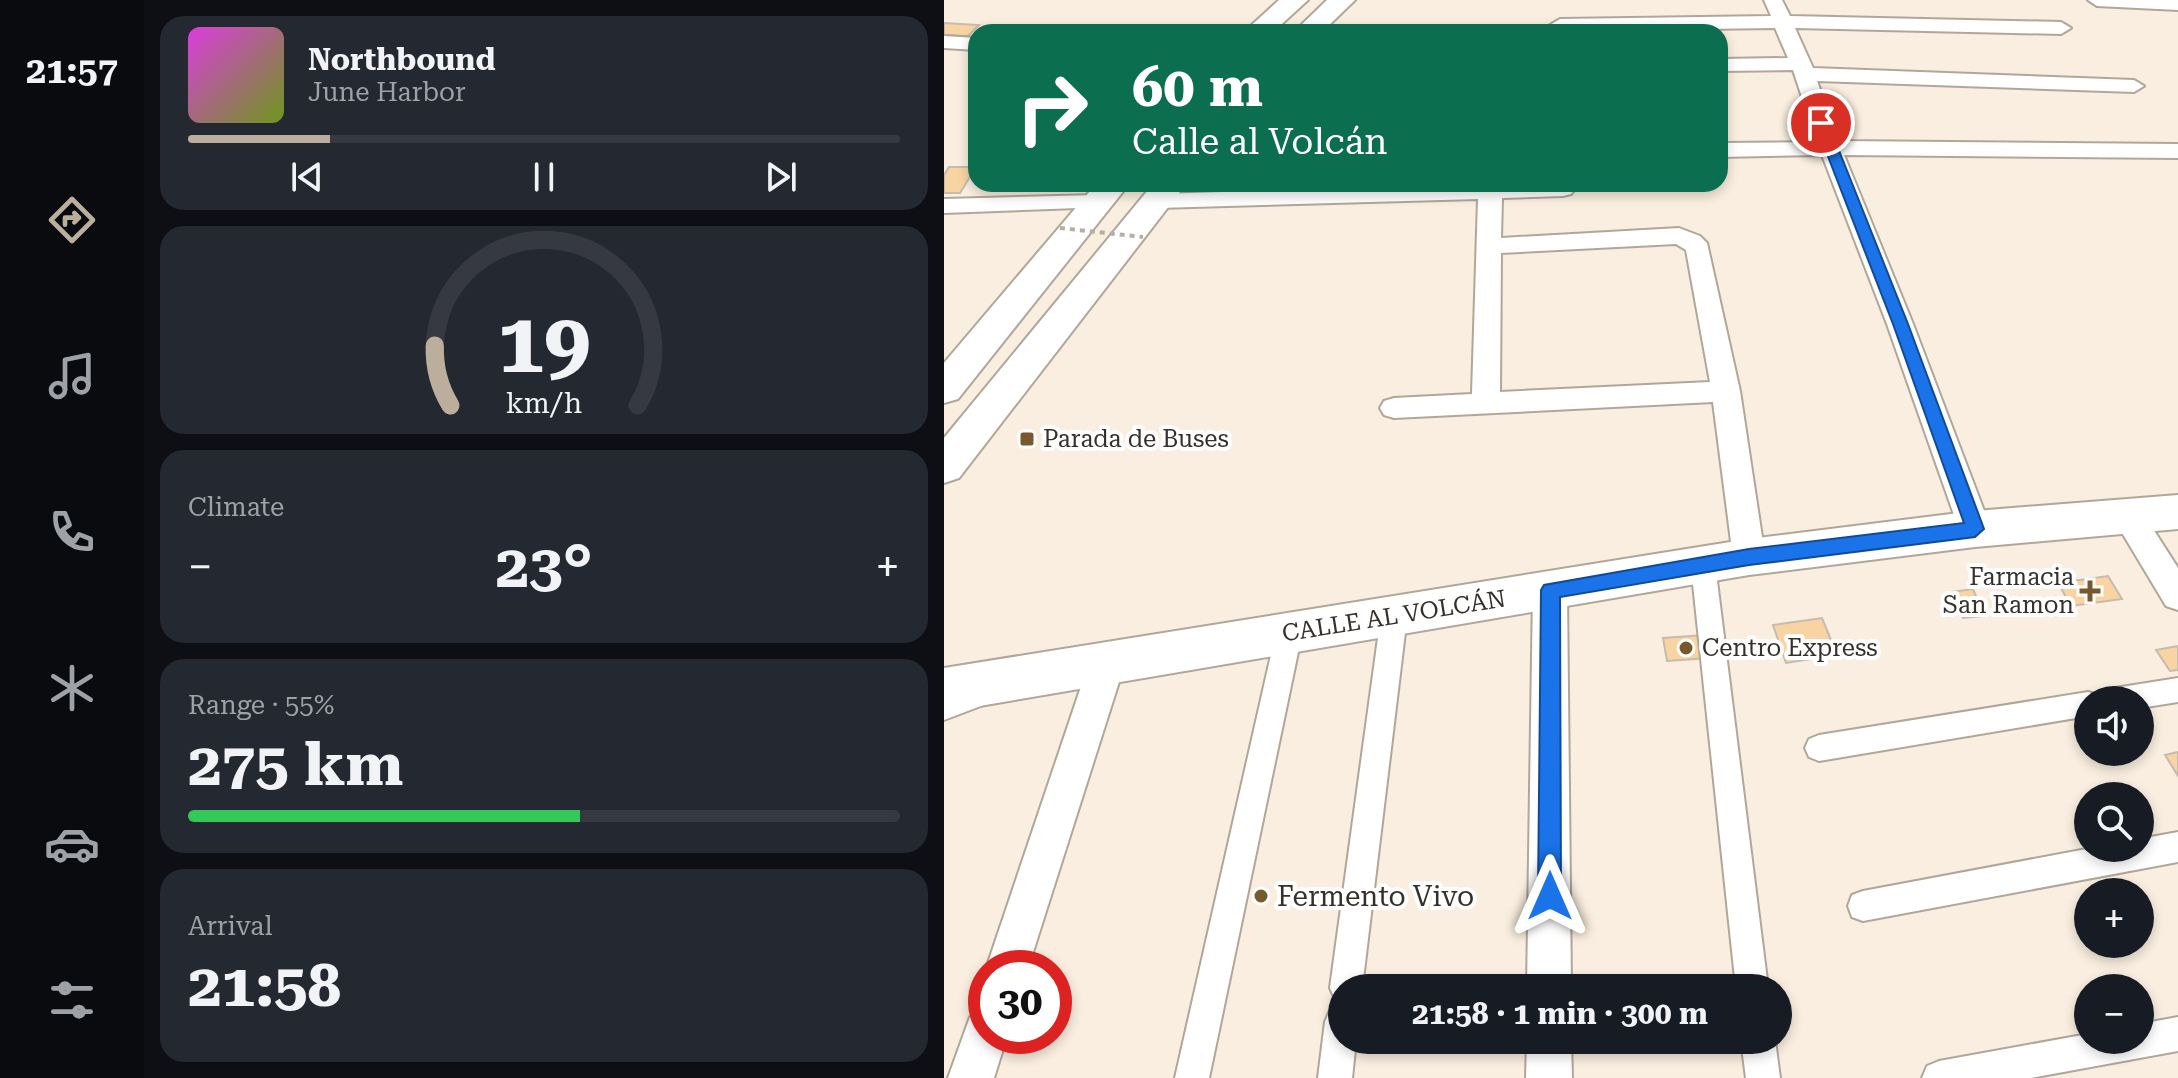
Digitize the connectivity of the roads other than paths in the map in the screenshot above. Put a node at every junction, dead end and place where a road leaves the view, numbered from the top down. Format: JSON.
{"nodes":[{"id":1,"x":1295,"y":0,"type":"edge"},
{"id":2,"x":1342,"y":0,"type":"edge"},
{"id":3,"x":1555,"y":0,"type":"edge"},
{"id":4,"x":2097,"y":0,"type":"edge"},
{"id":5,"x":2178,"y":4,"type":"edge"},
{"id":6,"x":1778,"y":11,"type":"edge"},
{"id":7,"x":1266,"y":24,"type":"edge"},
{"id":8,"x":1316,"y":24,"type":"edge"},
{"id":9,"x":1558,"y":24,"type":"edge"},
{"id":10,"x":1620,"y":24,"type":"edge"},
{"id":11,"x":2061,"y":28,"type":"dead end"},
{"id":12,"x":944,"y":42,"type":"edge"},
{"id":13,"x":968,"y":44,"type":"edge"},
{"id":14,"x":1728,"y":65,"type":"edge"},
{"id":15,"x":1802,"y":69,"type":"junction"},
{"id":16,"x":2134,"y":86,"type":"dead end"},
{"id":17,"x":1830,"y":148,"type":"junction"},
{"id":18,"x":1728,"y":150,"type":"edge"},
{"id":19,"x":2178,"y":151,"type":"edge"},
{"id":20,"x":1327,"y":192,"type":"edge"},
{"id":21,"x":1490,"y":192,"type":"edge"},
{"id":22,"x":1105,"y":193,"type":"edge"},
{"id":23,"x":1164,"y":193,"type":"edge"},
{"id":24,"x":944,"y":206,"type":"edge"},
{"id":25,"x":1489,"y":246,"type":"junction"},
{"id":26,"x":944,"y":389,"type":"edge"},
{"id":27,"x":1726,"y":391,"type":"junction"},
{"id":28,"x":1489,"y":401,"type":"junction"},
{"id":29,"x":1394,"y":408,"type":"dead end"},
{"id":30,"x":944,"y":467,"type":"edge"},
{"id":31,"x":2178,"y":512,"type":"edge"},
{"id":32,"x":2128,"y":516,"type":"junction"},
{"id":33,"x":1975,"y":529,"type":"junction"},
{"id":34,"x":1749,"y":557,"type":"junction"},
{"id":35,"x":1703,"y":565,"type":"junction"},
{"id":36,"x":1550,"y":590,"type":"junction"},
{"id":37,"x":2178,"y":596,"type":"edge"},
{"id":38,"x":1394,"y":616,"type":"junction"},
{"id":39,"x":1289,"y":633,"type":"junction"},
{"id":40,"x":1107,"y":663,"type":"junction"},
{"id":41,"x":952,"y":687,"type":"edge"},
{"id":42,"x":2178,"y":690,"type":"edge"},
{"id":43,"x":2154,"y":694,"type":"edge"},
{"id":44,"x":2074,"y":706,"type":"edge"},
{"id":45,"x":1819,"y":748,"type":"dead end"},
{"id":46,"x":2178,"y":847,"type":"edge"},
{"id":47,"x":1863,"y":906,"type":"dead end"},
{"id":48,"x":1013,"y":950,"type":"edge"},
{"id":49,"x":1348,"y":974,"type":"edge"},
{"id":50,"x":1549,"y":974,"type":"edge"},
{"id":51,"x":1750,"y":974,"type":"edge"},
{"id":52,"x":2178,"y":1034,"type":"edge"},
{"id":53,"x":979,"y":1054,"type":"edge"},
{"id":54,"x":1338,"y":1054,"type":"edge"},
{"id":55,"x":1549,"y":1054,"type":"edge"},
{"id":56,"x":1760,"y":1054,"type":"edge"},
{"id":57,"x":971,"y":1078,"type":"edge"},
{"id":58,"x":1192,"y":1078,"type":"edge"},
{"id":59,"x":1335,"y":1078,"type":"edge"},
{"id":60,"x":1549,"y":1078,"type":"edge"},
{"id":61,"x":1763,"y":1078,"type":"edge"},
{"id":62,"x":1939,"y":1078,"type":"edge"}],
"edges":[{"from":1,"to":7,"type":"main road"},
{"from":2,"to":8,"type":"main road"},
{"from":3,"to":9,"type":"street"},
{"from":4,"to":5,"type":"street"},
{"from":6,"to":10,"type":"street"},
{"from":6,"to":11,"type":"street"},
{"from":6,"to":15,"type":"street"},
{"from":12,"to":13,"type":"street"},
{"from":14,"to":15,"type":"street"},
{"from":15,"to":16,"type":"street"},
{"from":15,"to":17,"type":"street"},
{"from":17,"to":18,"type":"street"},
{"from":17,"to":19,"type":"street"},
{"from":17,"to":33,"type":"street"},
{"from":20,"to":23,"type":"street"},
{"from":21,"to":25,"type":"street"},
{"from":22,"to":24,"type":"street"},
{"from":22,"to":26,"type":"main road"},
{"from":23,"to":30,"type":"main road"},
{"from":25,"to":27,"type":"street"},
{"from":25,"to":28,"type":"street"},
{"from":27,"to":28,"type":"street"},
{"from":27,"to":34,"type":"street"},
{"from":28,"to":29,"type":"street"},
{"from":31,"to":32,"type":"main road","name":"CALLE AL VOLCÁN"},
{"from":32,"to":33,"type":"main road","name":"CALLE AL VOLCÁN"},
{"from":32,"to":37,"type":"street"},
{"from":33,"to":34,"type":"main road","name":"CALLE AL VOLCÁN"},
{"from":34,"to":35,"type":"main road","name":"CALLE AL VOLCÁN"},
{"from":35,"to":36,"type":"main road","name":"CALLE AL VOLCÁN"},
{"from":35,"to":51,"type":"street"},
{"from":36,"to":38,"type":"main road","name":"CALLE AL VOLCÁN"},
{"from":36,"to":50,"type":"street"},
{"from":38,"to":39,"type":"main road","name":"CALLE AL VOLCÁN"},
{"from":38,"to":49,"type":"street"},
{"from":39,"to":40,"type":"main road","name":"CALLE AL VOLCÁN"},
{"from":39,"to":58,"type":"street"},
{"from":40,"to":41,"type":"main road","name":"CALLE AL VOLCÁN"},
{"from":40,"to":48,"type":"street"},
{"from":42,"to":43,"type":"street"},
{"from":44,"to":45,"type":"street"},
{"from":46,"to":47,"type":"street"},
{"from":52,"to":62,"type":"street"},
{"from":53,"to":57,"type":"street"},
{"from":54,"to":59,"type":"street"},
{"from":55,"to":60,"type":"street"},
{"from":56,"to":61,"type":"street"}]}
